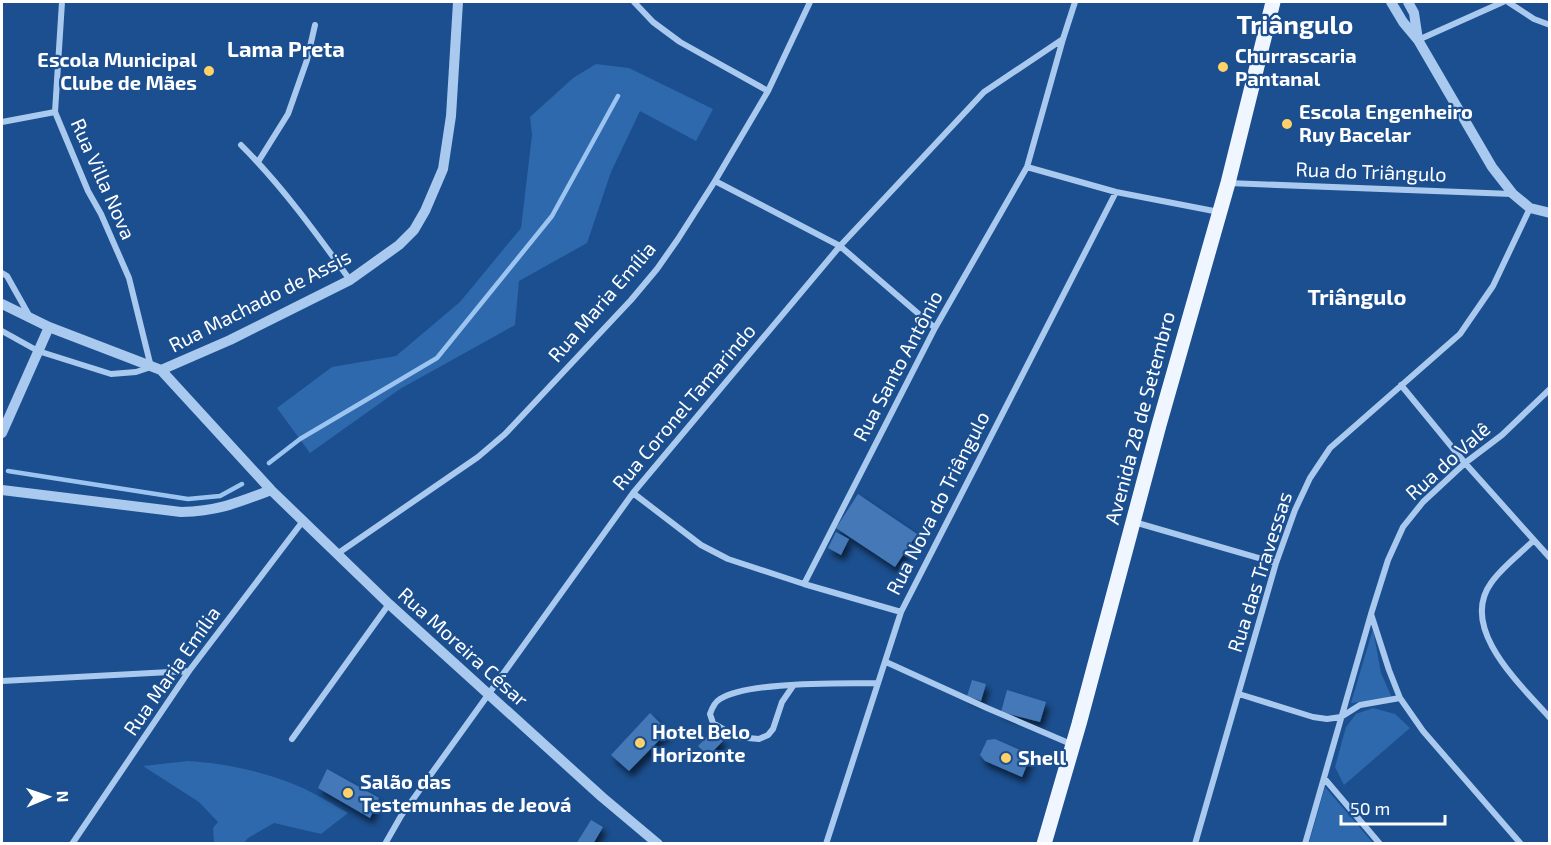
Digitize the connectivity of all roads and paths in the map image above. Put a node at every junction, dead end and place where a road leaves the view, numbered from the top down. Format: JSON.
{"nodes":[{"id":1,"x":62,"y":2,"type":"edge"},
{"id":2,"x":458,"y":2,"type":"edge"},
{"id":3,"x":634,"y":2,"type":"edge"},
{"id":4,"x":810,"y":2,"type":"edge"},
{"id":5,"x":1075,"y":2,"type":"edge"},
{"id":6,"x":1273,"y":2,"type":"edge"},
{"id":7,"x":1391,"y":2,"type":"edge"},
{"id":8,"x":1408,"y":2,"type":"edge"},
{"id":9,"x":1503,"y":2,"type":"edge"},
{"id":10,"x":1508,"y":2,"type":"edge"},
{"id":11,"x":1550,"y":25,"type":"edge"},
{"id":12,"x":315,"y":26,"type":"dead end"},
{"id":13,"x":1063,"y":39,"type":"junction"},
{"id":14,"x":1418,"y":40,"type":"junction"},
{"id":15,"x":768,"y":91,"type":"junction"},
{"id":16,"x":55,"y":112,"type":"junction"},
{"id":17,"x":2,"y":122,"type":"edge"},
{"id":18,"x":241,"y":145,"type":"dead end"},
{"id":19,"x":258,"y":162,"type":"junction"},
{"id":20,"x":1027,"y":167,"type":"junction"},
{"id":21,"x":716,"y":181,"type":"junction"},
{"id":22,"x":1228,"y":183,"type":"junction"},
{"id":23,"x":1116,"y":192,"type":"junction"},
{"id":24,"x":1513,"y":194,"type":"junction"},
{"id":25,"x":1530,"y":208,"type":"junction"},
{"id":26,"x":1219,"y":212,"type":"junction"},
{"id":27,"x":1550,"y":213,"type":"edge"},
{"id":28,"x":840,"y":246,"type":"junction"},
{"id":29,"x":2,"y":273,"type":"edge"},
{"id":30,"x":350,"y":280,"type":"junction"},
{"id":31,"x":2,"y":304,"type":"edge"},
{"id":32,"x":31,"y":319,"type":"junction"},
{"id":33,"x":49,"y":327,"type":"junction"},
{"id":34,"x":935,"y":328,"type":"junction"},
{"id":35,"x":2,"y":331,"type":"edge"},
{"id":36,"x":38,"y":351,"type":"junction"},
{"id":37,"x":156,"y":369,"type":"junction"},
{"id":38,"x":1401,"y":385,"type":"junction"},
{"id":39,"x":1550,"y":389,"type":"edge"},
{"id":40,"x":2,"y":433,"type":"edge"},
{"id":41,"x":1465,"y":463,"type":"junction"},
{"id":42,"x":2,"y":490,"type":"edge"},
{"id":43,"x":271,"y":490,"type":"junction"},
{"id":44,"x":633,"y":493,"type":"junction"},
{"id":45,"x":303,"y":521,"type":"junction"},
{"id":46,"x":1134,"y":522,"type":"junction"},
{"id":47,"x":1534,"y":540,"type":"junction"},
{"id":48,"x":337,"y":554,"type":"junction"},
{"id":49,"x":1550,"y":558,"type":"edge"},
{"id":50,"x":1276,"y":563,"type":"junction"},
{"id":51,"x":804,"y":584,"type":"junction"},
{"id":52,"x":389,"y":604,"type":"junction"},
{"id":53,"x":901,"y":612,"type":"junction"},
{"id":54,"x":1371,"y":614,"type":"junction"},
{"id":55,"x":886,"y":662,"type":"junction"},
{"id":56,"x":189,"y":671,"type":"junction"},
{"id":57,"x":2,"y":681,"type":"edge"},
{"id":58,"x":878,"y":683,"type":"junction"},
{"id":59,"x":793,"y":686,"type":"junction"},
{"id":60,"x":1239,"y":694,"type":"junction"},
{"id":61,"x":489,"y":695,"type":"junction"},
{"id":62,"x":1400,"y":698,"type":"junction"},
{"id":63,"x":1341,"y":717,"type":"junction"},
{"id":64,"x":1550,"y":718,"type":"edge"},
{"id":65,"x":292,"y":739,"type":"dead end"},
{"id":66,"x":1072,"y":744,"type":"junction"},
{"id":67,"x":1324,"y":778,"type":"junction"},
{"id":68,"x":72,"y":843,"type":"edge"},
{"id":69,"x":385,"y":843,"type":"edge"},
{"id":70,"x":658,"y":843,"type":"edge"},
{"id":71,"x":826,"y":843,"type":"edge"},
{"id":72,"x":1044,"y":843,"type":"edge"},
{"id":73,"x":1196,"y":843,"type":"edge"},
{"id":74,"x":1305,"y":843,"type":"edge"},
{"id":75,"x":1380,"y":843,"type":"edge"},
{"id":76,"x":1521,"y":843,"type":"edge"}],
"edges":[{"from":1,"to":16,"type":"street","name":"Rua Villa Nova"},
{"from":2,"to":30,"type":"street","name":"Rua Machado de Assis"},
{"from":3,"to":15,"type":"street"},
{"from":4,"to":15,"type":"street","name":"Rua Maria Emília"},
{"from":5,"to":13,"type":"street","name":"Rua Santo Antônio"},
{"from":6,"to":22,"type":"main road","name":"Avenida 28 de Setembro"},
{"from":7,"to":14,"type":"street"},
{"from":8,"to":14,"type":"street"},
{"from":9,"to":14,"type":"street"},
{"from":10,"to":11,"type":"street"},
{"from":12,"to":19,"type":"street"},
{"from":13,"to":20,"type":"street","name":"Rua Santo Antônio"},
{"from":13,"to":28,"type":"street","name":"Rua Coronel Tamarindo"},
{"from":14,"to":24,"type":"street"},
{"from":15,"to":21,"type":"street","name":"Rua Maria Emília"},
{"from":16,"to":17,"type":"street"},
{"from":16,"to":37,"type":"street","name":"Rua Villa Nova"},
{"from":18,"to":19,"type":"street"},
{"from":19,"to":30,"type":"street"},
{"from":20,"to":23,"type":"street"},
{"from":20,"to":34,"type":"street","name":"Rua Santo Antônio"},
{"from":21,"to":28,"type":"street"},
{"from":21,"to":48,"type":"street","name":"Rua Maria Emília"},
{"from":22,"to":24,"type":"street","name":"Rua do Triângulo"},
{"from":22,"to":26,"type":"main road","name":"Avenida 28 de Setembro"},
{"from":23,"to":26,"type":"street"},
{"from":23,"to":53,"type":"street","name":"Rua Nova do Triângulo"},
{"from":24,"to":25,"type":"street"},
{"from":25,"to":27,"type":"street"},
{"from":25,"to":38,"type":"street","name":"Rua das Travessas"},
{"from":26,"to":46,"type":"main road","name":"Avenida 28 de Setembro"},
{"from":28,"to":34,"type":"street"},
{"from":28,"to":44,"type":"street","name":"Rua Coronel Tamarindo"},
{"from":29,"to":32,"type":"street"},
{"from":30,"to":37,"type":"street","name":"Rua Machado de Assis"},
{"from":31,"to":32,"type":"street"},
{"from":32,"to":33,"type":"street"},
{"from":33,"to":36,"type":"street"},
{"from":33,"to":37,"type":"street"},
{"from":34,"to":51,"type":"street","name":"Rua Santo Antônio"},
{"from":35,"to":36,"type":"street"},
{"from":36,"to":37,"type":"street"},
{"from":36,"to":40,"type":"street"},
{"from":37,"to":43,"type":"street","name":"Rua Moreira César"},
{"from":38,"to":41,"type":"street"},
{"from":38,"to":50,"type":"street","name":"Rua das Travessas"},
{"from":39,"to":41,"type":"street","name":"Rua do Valê"},
{"from":41,"to":47,"type":"street"},
{"from":41,"to":54,"type":"street","name":"Rua do Valê"},
{"from":42,"to":43,"type":"street"},
{"from":43,"to":45,"type":"street","name":"Rua Moreira César"},
{"from":44,"to":51,"type":"street"},
{"from":44,"to":61,"type":"street","name":"Rua Coronel Tamarindo"},
{"from":45,"to":48,"type":"street","name":"Rua Moreira César"},
{"from":45,"to":56,"type":"street","name":"Rua Maria Emília"},
{"from":46,"to":50,"type":"street"},
{"from":46,"to":66,"type":"main road","name":"Avenida 28 de Setembro"},
{"from":47,"to":49,"type":"street"},
{"from":47,"to":64,"type":"street"},
{"from":48,"to":52,"type":"street","name":"Rua Moreira César"},
{"from":50,"to":60,"type":"street","name":"Rua das Travessas"},
{"from":51,"to":53,"type":"street"},
{"from":52,"to":61,"type":"street","name":"Rua Moreira César"},
{"from":52,"to":65,"type":"street"},
{"from":53,"to":55,"type":"street","name":"Rua Nova do Triângulo"},
{"from":54,"to":62,"type":"street"},
{"from":54,"to":63,"type":"street","name":"Rua do Valê"},
{"from":55,"to":58,"type":"street","name":"Rua Nova do Triângulo"},
{"from":55,"to":66,"type":"street"},
{"from":56,"to":57,"type":"street"},
{"from":56,"to":68,"type":"street","name":"Rua Maria Emília"},
{"from":58,"to":59,"type":"street"},
{"from":58,"to":71,"type":"street","name":"Rua Nova do Triângulo"},
{"from":59,"to":59,"type":"street"},
{"from":60,"to":63,"type":"street"},
{"from":60,"to":73,"type":"street","name":"Rua das Travessas"},
{"from":61,"to":69,"type":"street","name":"Rua Coronel Tamarindo"},
{"from":61,"to":70,"type":"street","name":"Rua Moreira César"},
{"from":62,"to":63,"type":"street"},
{"from":62,"to":76,"type":"street"},
{"from":63,"to":67,"type":"street","name":"Rua do Valê"},
{"from":66,"to":72,"type":"main road","name":"Avenida 28 de Setembro"},
{"from":67,"to":74,"type":"street","name":"Rua do Valê"},
{"from":67,"to":75,"type":"street"}]}
